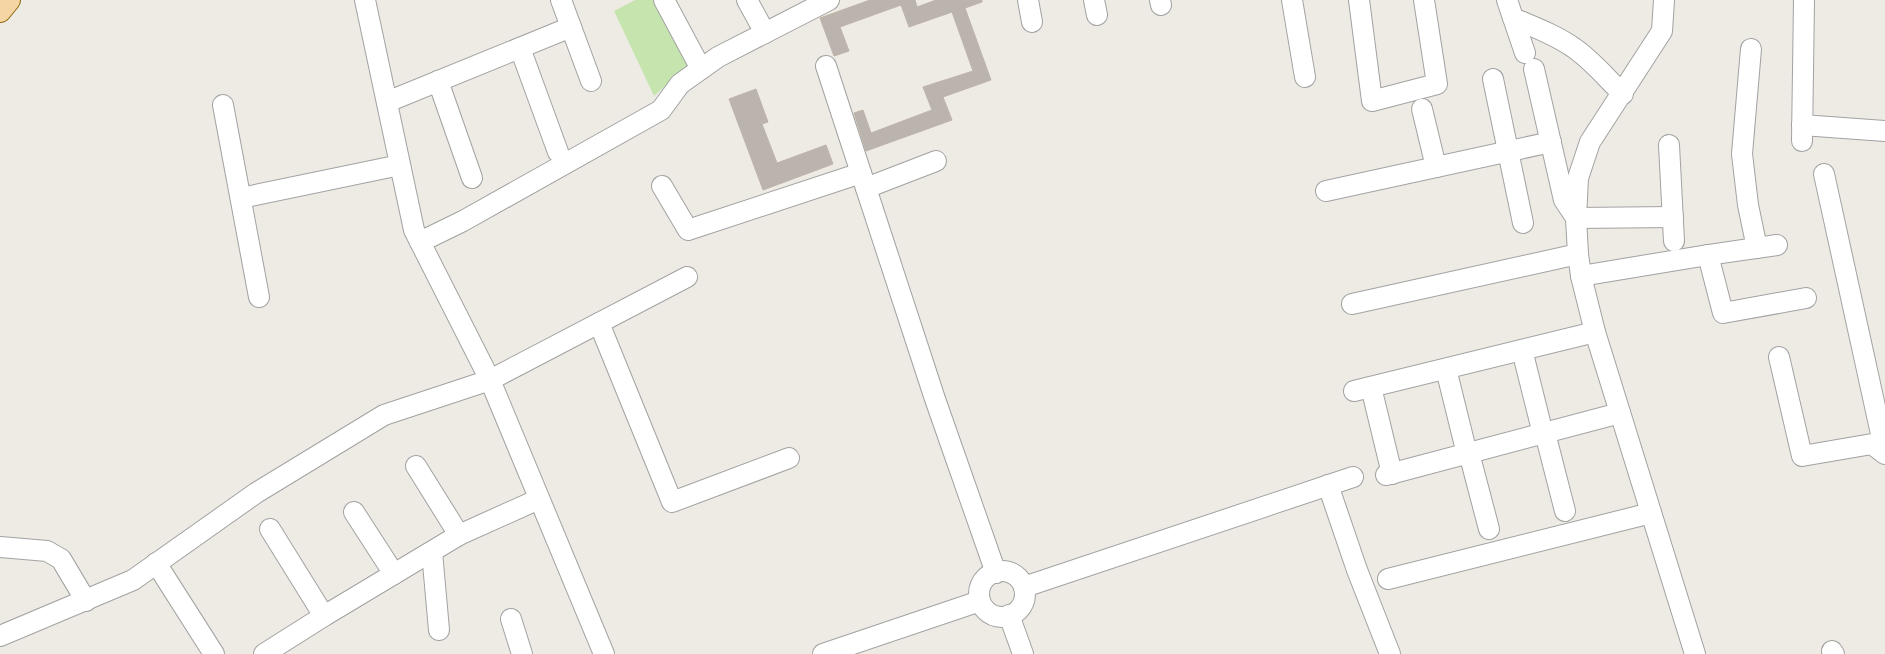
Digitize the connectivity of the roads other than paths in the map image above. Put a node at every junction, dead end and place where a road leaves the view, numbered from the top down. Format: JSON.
{"nodes":[{"id":1,"x":9,"y":0,"type":"edge"},
{"id":2,"x":366,"y":0,"type":"edge"},
{"id":3,"x":561,"y":0,"type":"edge"},
{"id":4,"x":664,"y":0,"type":"edge"},
{"id":5,"x":747,"y":0,"type":"edge"},
{"id":6,"x":1028,"y":0,"type":"edge"},
{"id":7,"x":1292,"y":0,"type":"edge"},
{"id":8,"x":1359,"y":0,"type":"edge"},
{"id":9,"x":1424,"y":0,"type":"edge"},
{"id":10,"x":1664,"y":0,"type":"edge"},
{"id":11,"x":1804,"y":0,"type":"edge"},
{"id":12,"x":826,"y":1,"type":"edge"},
{"id":13,"x":1510,"y":9,"type":"edge"},
{"id":14,"x":0,"y":11,"type":"edge"},
{"id":15,"x":1032,"y":22,"type":"dead end"},
{"id":16,"x":571,"y":27,"type":"junction"},
{"id":17,"x":765,"y":33,"type":"junction"},
{"id":18,"x":520,"y":48,"type":"junction"},
{"id":19,"x":1751,"y":49,"type":"dead end"},
{"id":20,"x":826,"y":66,"type":"dead end"},
{"id":21,"x":701,"y":69,"type":"junction"},
{"id":22,"x":1305,"y":77,"type":"dead end"},
{"id":23,"x":1493,"y":79,"type":"dead end"},
{"id":24,"x":591,"y":81,"type":"dead end"},
{"id":25,"x":438,"y":82,"type":"junction"},
{"id":26,"x":1622,"y":93,"type":"junction"},
{"id":27,"x":387,"y":102,"type":"junction"},
{"id":28,"x":223,"y":105,"type":"dead end"},
{"id":29,"x":1422,"y":109,"type":"dead end"},
{"id":30,"x":1885,"y":131,"type":"edge"},
{"id":31,"x":1551,"y":142,"type":"junction"},
{"id":32,"x":1668,"y":145,"type":"dead end"},
{"id":33,"x":1508,"y":151,"type":"junction"},
{"id":34,"x":558,"y":152,"type":"dead end"},
{"id":35,"x":936,"y":161,"type":"dead end"},
{"id":36,"x":400,"y":165,"type":"junction"},
{"id":37,"x":1436,"y":167,"type":"junction"},
{"id":38,"x":1824,"y":174,"type":"dead end"},
{"id":39,"x":472,"y":178,"type":"dead end"},
{"id":40,"x":863,"y":180,"type":"junction"},
{"id":41,"x":662,"y":186,"type":"dead end"},
{"id":42,"x":1326,"y":191,"type":"dead end"},
{"id":43,"x":241,"y":198,"type":"junction"},
{"id":44,"x":1576,"y":218,"type":"junction"},
{"id":45,"x":1673,"y":218,"type":"junction"},
{"id":46,"x":1523,"y":224,"type":"dead end"},
{"id":47,"x":1674,"y":241,"type":"dead end"},
{"id":48,"x":420,"y":242,"type":"junction"},
{"id":49,"x":1777,"y":245,"type":"dead end"},
{"id":50,"x":1757,"y":248,"type":"junction"},
{"id":51,"x":1578,"y":254,"type":"junction"},
{"id":52,"x":1708,"y":254,"type":"junction"},
{"id":53,"x":1581,"y":276,"type":"junction"},
{"id":54,"x":687,"y":278,"type":"dead end"},
{"id":55,"x":259,"y":297,"type":"dead end"},
{"id":56,"x":1806,"y":298,"type":"dead end"},
{"id":57,"x":1352,"y":304,"type":"dead end"},
{"id":58,"x":599,"y":323,"type":"junction"},
{"id":59,"x":1595,"y":332,"type":"junction"},
{"id":60,"x":1522,"y":350,"type":"junction"},
{"id":61,"x":1779,"y":357,"type":"dead end"},
{"id":62,"x":1446,"y":368,"type":"junction"},
{"id":63,"x":490,"y":380,"type":"junction"},
{"id":64,"x":1620,"y":413,"type":"junction"},
{"id":65,"x":1544,"y":433,"type":"junction"},
{"id":66,"x":1885,"y":453,"type":"edge"},
{"id":67,"x":1468,"y":454,"type":"junction"},
{"id":68,"x":789,"y":458,"type":"dead end"},
{"id":69,"x":416,"y":466,"type":"dead end"},
{"id":70,"x":1353,"y":477,"type":"dead end"},
{"id":71,"x":1328,"y":485,"type":"junction"},
{"id":72,"x":539,"y":499,"type":"junction"},
{"id":73,"x":1565,"y":511,"type":"dead end"},
{"id":74,"x":354,"y":512,"type":"dead end"},
{"id":75,"x":1651,"y":513,"type":"junction"},
{"id":76,"x":270,"y":529,"type":"dead end"},
{"id":77,"x":1489,"y":529,"type":"dead end"},
{"id":78,"x":459,"y":536,"type":"junction"},
{"id":79,"x":5,"y":550,"type":"edge"},
{"id":80,"x":432,"y":552,"type":"junction"},
{"id":81,"x":156,"y":564,"type":"junction"},
{"id":82,"x":996,"y":573,"type":"junction"},
{"id":83,"x":394,"y":574,"type":"junction"},
{"id":84,"x":1388,"y":579,"type":"dead end"},
{"id":85,"x":1024,"y":587,"type":"junction"},
{"id":86,"x":86,"y":601,"type":"junction"},
{"id":87,"x":980,"y":601,"type":"junction"},
{"id":88,"x":324,"y":616,"type":"junction"},
{"id":89,"x":1009,"y":616,"type":"junction"},
{"id":90,"x":510,"y":619,"type":"dead end"},
{"id":91,"x":439,"y":630,"type":"dead end"},
{"id":92,"x":0,"y":636,"type":"edge"},
{"id":93,"x":214,"y":654,"type":"edge"},
{"id":94,"x":264,"y":654,"type":"edge"},
{"id":95,"x":522,"y":654,"type":"edge"},
{"id":96,"x":604,"y":654,"type":"edge"},
{"id":97,"x":823,"y":654,"type":"edge"},
{"id":98,"x":1023,"y":654,"type":"edge"},
{"id":99,"x":1390,"y":654,"type":"edge"},
{"id":100,"x":1695,"y":654,"type":"edge"}],
"edges":[{"from":1,"to":14,"type":"main road"},
{"from":2,"to":27,"type":"street"},
{"from":3,"to":16,"type":"street"},
{"from":4,"to":21,"type":"street"},
{"from":5,"to":17,"type":"street"},
{"from":6,"to":15,"type":"street"},
{"from":7,"to":22,"type":"street"},
{"from":8,"to":9,"type":"street"},
{"from":10,"to":26,"type":"street"},
{"from":11,"to":30,"type":"street"},
{"from":12,"to":17,"type":"street"},
{"from":13,"to":26,"type":"street"},
{"from":13,"to":31,"type":"street"},
{"from":16,"to":18,"type":"street"},
{"from":16,"to":24,"type":"street"},
{"from":17,"to":21,"type":"street"},
{"from":18,"to":25,"type":"street"},
{"from":18,"to":34,"type":"street"},
{"from":19,"to":50,"type":"street"},
{"from":20,"to":40,"type":"street"},
{"from":21,"to":48,"type":"street"},
{"from":23,"to":33,"type":"street"},
{"from":25,"to":27,"type":"street"},
{"from":25,"to":39,"type":"street"},
{"from":26,"to":44,"type":"street"},
{"from":27,"to":36,"type":"street"},
{"from":28,"to":43,"type":"street"},
{"from":29,"to":37,"type":"street"},
{"from":31,"to":33,"type":"street"},
{"from":31,"to":44,"type":"street"},
{"from":32,"to":45,"type":"street"},
{"from":33,"to":37,"type":"street"},
{"from":33,"to":46,"type":"street"},
{"from":35,"to":40,"type":"street"},
{"from":36,"to":43,"type":"street"},
{"from":36,"to":48,"type":"street"},
{"from":37,"to":42,"type":"street"},
{"from":38,"to":66,"type":"street"},
{"from":40,"to":41,"type":"street"},
{"from":40,"to":82,"type":"street"},
{"from":43,"to":55,"type":"street"},
{"from":44,"to":45,"type":"street"},
{"from":44,"to":51,"type":"street"},
{"from":45,"to":47,"type":"street"},
{"from":48,"to":63,"type":"street"},
{"from":49,"to":50,"type":"street"},
{"from":50,"to":52,"type":"street"},
{"from":51,"to":53,"type":"street"},
{"from":51,"to":57,"type":"street"},
{"from":52,"to":53,"type":"street"},
{"from":52,"to":56,"type":"street"},
{"from":53,"to":59,"type":"street"},
{"from":54,"to":58,"type":"street"},
{"from":58,"to":63,"type":"street"},
{"from":58,"to":68,"type":"street"},
{"from":59,"to":60,"type":"street"},
{"from":59,"to":64,"type":"street"},
{"from":60,"to":62,"type":"street"},
{"from":60,"to":65,"type":"street"},
{"from":61,"to":66,"type":"street"},
{"from":62,"to":67,"type":"street"},
{"from":62,"to":67,"type":"street"},
{"from":63,"to":72,"type":"street"},
{"from":63,"to":81,"type":"street"},
{"from":64,"to":65,"type":"street"},
{"from":64,"to":75,"type":"street"},
{"from":65,"to":67,"type":"street"},
{"from":65,"to":73,"type":"street"},
{"from":67,"to":77,"type":"street"},
{"from":69,"to":78,"type":"street"},
{"from":70,"to":71,"type":"street"},
{"from":71,"to":85,"type":"street"},
{"from":71,"to":99,"type":"street"},
{"from":72,"to":78,"type":"street"},
{"from":72,"to":96,"type":"street"},
{"from":74,"to":83,"type":"street"},
{"from":75,"to":84,"type":"street"},
{"from":75,"to":100,"type":"street"},
{"from":76,"to":88,"type":"street"},
{"from":78,"to":80,"type":"street"},
{"from":79,"to":86,"type":"street"},
{"from":80,"to":83,"type":"street"},
{"from":80,"to":91,"type":"street"},
{"from":81,"to":86,"type":"street"},
{"from":81,"to":93,"type":"street"},
{"from":82,"to":85,"type":"street"},
{"from":82,"to":87,"type":"street"},
{"from":83,"to":88,"type":"street"},
{"from":85,"to":89,"type":"street"},
{"from":86,"to":92,"type":"street"},
{"from":87,"to":89,"type":"street"},
{"from":87,"to":97,"type":"street"},
{"from":88,"to":94,"type":"street"},
{"from":89,"to":98,"type":"street"},
{"from":90,"to":95,"type":"street"}]}
